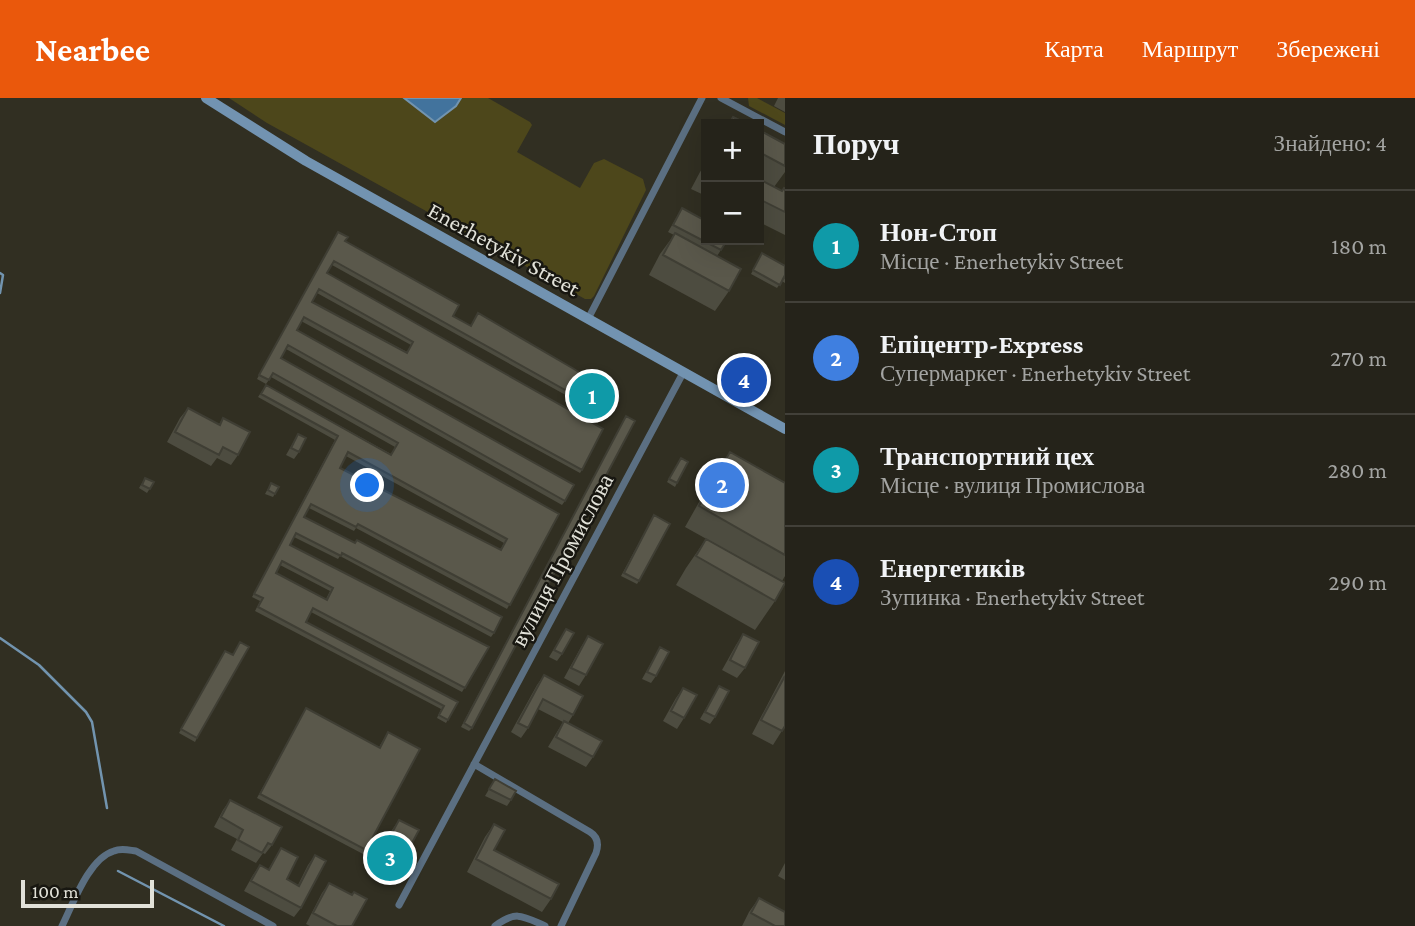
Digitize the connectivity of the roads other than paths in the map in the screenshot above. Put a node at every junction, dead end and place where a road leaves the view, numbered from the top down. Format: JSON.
{"nodes":[{"id":1,"x":206,"y":98,"type":"edge"},
{"id":2,"x":702,"y":98,"type":"edge"},
{"id":3,"x":721,"y":98,"type":"edge"},
{"id":4,"x":785,"y":132,"type":"edge"},
{"id":5,"x":588,"y":319,"type":"junction"},
{"id":6,"x":683,"y":373,"type":"junction"},
{"id":7,"x":785,"y":429,"type":"edge"},
{"id":8,"x":474,"y":764,"type":"junction"},
{"id":9,"x":399,"y":905,"type":"dead end"},
{"id":10,"x":62,"y":926,"type":"edge"},
{"id":11,"x":274,"y":926,"type":"edge"},
{"id":12,"x":495,"y":926,"type":"edge"},
{"id":13,"x":545,"y":926,"type":"edge"},
{"id":14,"x":561,"y":926,"type":"edge"}],
"edges":[{"from":1,"to":5,"type":"main road","name":"Enerhetykiv Street"},
{"from":2,"to":5,"type":"street"},
{"from":3,"to":4,"type":"street"},
{"from":5,"to":6,"type":"main road","name":"Enerhetykiv Street"},
{"from":6,"to":7,"type":"main road","name":"Enerhetykiv Street"},
{"from":6,"to":8,"type":"street","name":"вулиця Промислова"},
{"from":8,"to":9,"type":"street","name":"вулиця Промислова"},
{"from":8,"to":14,"type":"street"},
{"from":10,"to":11,"type":"street"},
{"from":12,"to":13,"type":"street"}]}
